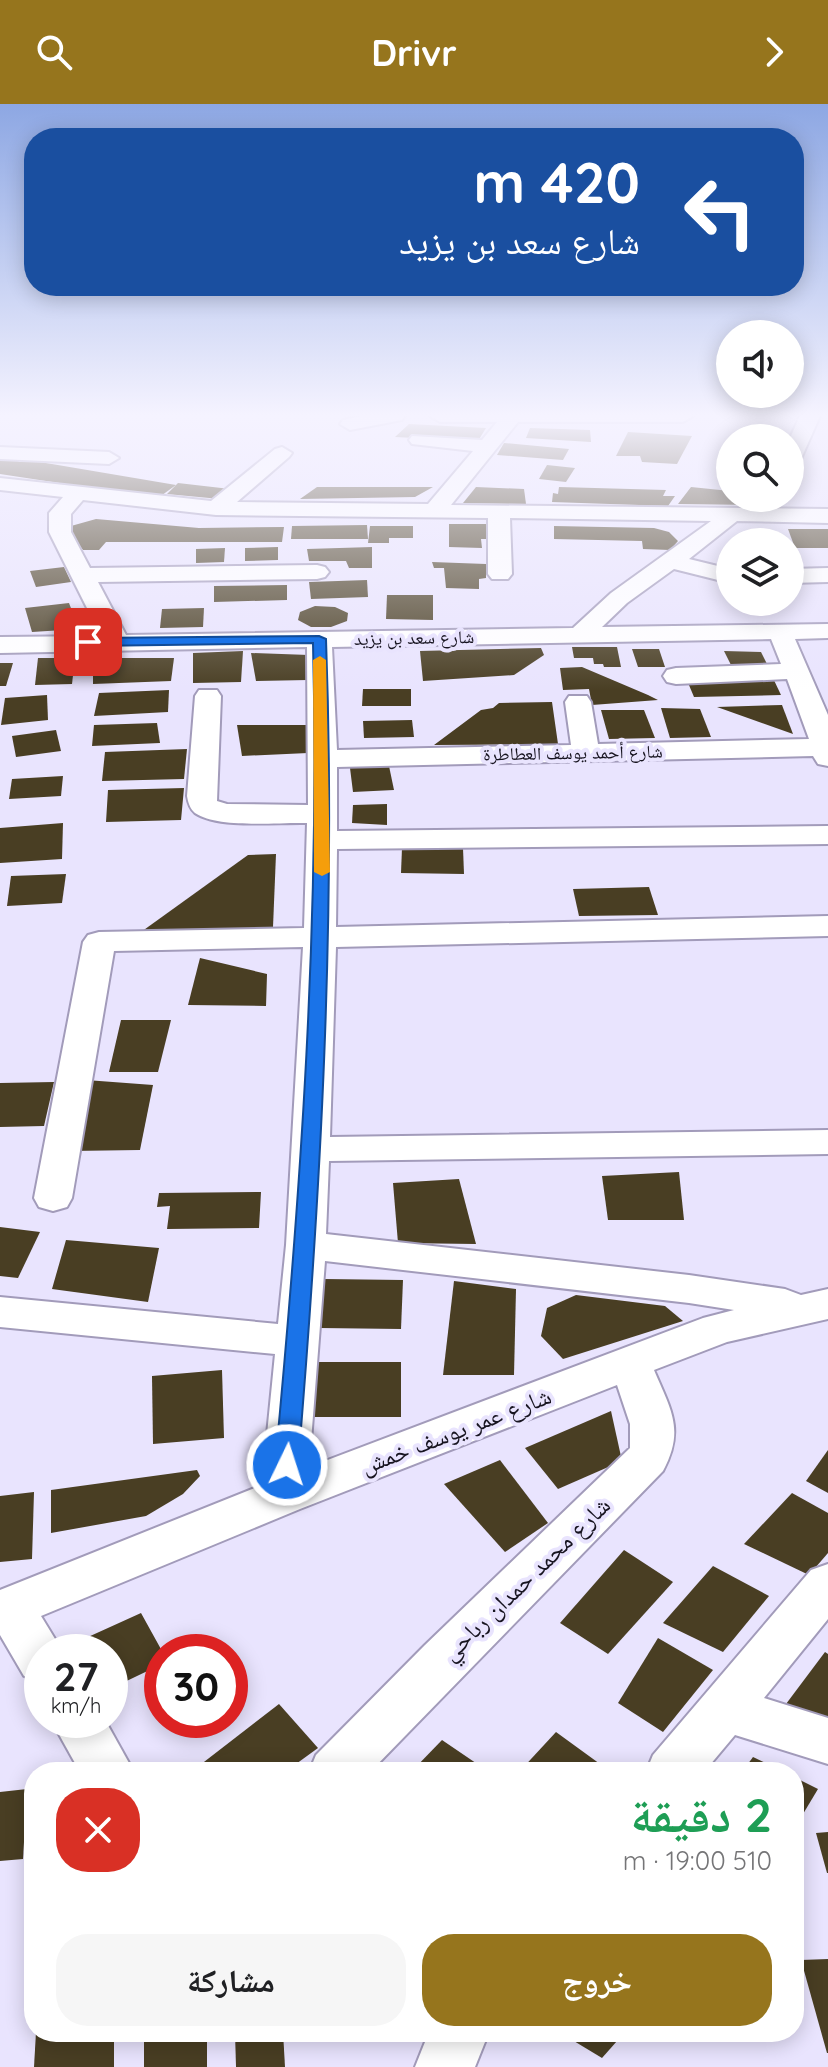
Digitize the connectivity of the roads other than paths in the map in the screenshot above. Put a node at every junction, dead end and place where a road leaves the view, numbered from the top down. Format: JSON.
{"nodes":[{"id":1,"x":65,"y":508,"type":"edge"},
{"id":2,"x":149,"y":508,"type":"edge"},
{"id":3,"x":212,"y":508,"type":"edge"},
{"id":4,"x":216,"y":508,"type":"joint"},
{"id":5,"x":437,"y":508,"type":"edge"},
{"id":6,"x":703,"y":508,"type":"edge"},
{"id":7,"x":435,"y":510,"type":"junction"},
{"id":8,"x":795,"y":512,"type":"edge"},
{"id":9,"x":499,"y":517,"type":"junction"},
{"id":10,"x":828,"y":519,"type":"edge"},
{"id":11,"x":672,"y":520,"type":"junction"},
{"id":12,"x":726,"y":521,"type":"junction"},
{"id":13,"x":679,"y":555,"type":"junction"},
{"id":14,"x":716,"y":571,"type":"edge"},
{"id":15,"x":317,"y":572,"type":"dead end"},
{"id":16,"x":500,"y":574,"type":"dead end"},
{"id":17,"x":84,"y":575,"type":"junction"},
{"id":18,"x":828,"y":575,"type":"edge"},
{"id":19,"x":804,"y":576,"type":"edge"},
{"id":20,"x":828,"y":631,"type":"edge"},
{"id":21,"x":780,"y":632,"type":"junction"},
{"id":22,"x":580,"y":635,"type":"junction"},
{"id":23,"x":319,"y":639,"type":"junction"},
{"id":24,"x":117,"y":642,"type":"junction"},
{"id":25,"x":0,"y":645,"type":"edge"},
{"id":26,"x":798,"y":671,"type":"junction"},
{"id":27,"x":676,"y":676,"type":"dead end"},
{"id":28,"x":208,"y":696,"type":"dead end"},
{"id":29,"x":578,"y":702,"type":"dead end"},
{"id":30,"x":824,"y":736,"type":"edge"},
{"id":31,"x":586,"y":753,"type":"junction"},
{"id":32,"x":323,"y":759,"type":"junction"},
{"id":33,"x":322,"y":827,"type":"junction"},
{"id":34,"x":828,"y":835,"type":"edge"},
{"id":35,"x":828,"y":926,"type":"edge"},
{"id":36,"x":321,"y":937,"type":"junction"},
{"id":37,"x":828,"y":1142,"type":"edge"},
{"id":38,"x":310,"y":1149,"type":"junction"},
{"id":39,"x":53,"y":1198,"type":"dead end"},
{"id":40,"x":306,"y":1245,"type":"junction"},
{"id":41,"x":815,"y":1305,"type":"edge"},
{"id":42,"x":0,"y":1312,"type":"edge"},
{"id":43,"x":296,"y":1341,"type":"junction"},
{"id":44,"x":630,"y":1364,"type":"junction"},
{"id":45,"x":284,"y":1496,"type":"junction"},
{"id":46,"x":828,"y":1584,"type":"edge"},
{"id":47,"x":5,"y":1610,"type":"edge"},
{"id":48,"x":24,"y":1636,"type":"edge"},
{"id":49,"x":725,"y":1709,"type":"junction"},
{"id":50,"x":88,"y":1738,"type":"edge"},
{"id":51,"x":828,"y":1741,"type":"edge"},
{"id":52,"x":102,"y":1762,"type":"edge"},
{"id":53,"x":345,"y":1762,"type":"edge"},
{"id":54,"x":680,"y":1762,"type":"edge"},
{"id":55,"x":455,"y":2042,"type":"edge"},
{"id":56,"x":445,"y":2067,"type":"edge"}],
"edges":[{"from":1,"to":17,"type":"street"},
{"from":2,"to":9,"type":"street"},
{"from":3,"to":4,"type":"street"},
{"from":4,"to":7,"type":"street"},
{"from":5,"to":7,"type":"street"},
{"from":6,"to":7,"type":"street"},
{"from":8,"to":10,"type":"street"},
{"from":9,"to":11,"type":"street"},
{"from":9,"to":16,"type":"street"},
{"from":10,"to":12,"type":"street"},
{"from":11,"to":12,"type":"street"},
{"from":11,"to":13,"type":"street"},
{"from":12,"to":13,"type":"street"},
{"from":13,"to":14,"type":"street"},
{"from":13,"to":22,"type":"street"},
{"from":15,"to":17,"type":"street"},
{"from":17,"to":24,"type":"street"},
{"from":18,"to":19,"type":"street"},
{"from":20,"to":21,"type":"street","name":"شارع سعد بن يزيد"},
{"from":21,"to":22,"type":"street","name":"شارع سعد بن يزيد"},
{"from":21,"to":26,"type":"street"},
{"from":22,"to":23,"type":"street","name":"شارع سعد بن يزيد"},
{"from":23,"to":24,"type":"street","name":"شارع سعد بن يزيد"},
{"from":23,"to":32,"type":"street"},
{"from":24,"to":25,"type":"street","name":"شارع سعد بن يزيد"},
{"from":26,"to":27,"type":"street"},
{"from":26,"to":30,"type":"street"},
{"from":28,"to":33,"type":"street"},
{"from":29,"to":31,"type":"street"},
{"from":30,"to":31,"type":"street","name":"شارع أحمد يوسف العطاطرة"},
{"from":31,"to":32,"type":"street","name":"شارع أحمد يوسف العطاطرة"},
{"from":32,"to":33,"type":"street"},
{"from":33,"to":34,"type":"street"},
{"from":33,"to":36,"type":"street"},
{"from":35,"to":36,"type":"street"},
{"from":36,"to":38,"type":"street"},
{"from":36,"to":39,"type":"street"},
{"from":37,"to":38,"type":"street"},
{"from":38,"to":40,"type":"street"},
{"from":40,"to":41,"type":"street"},
{"from":40,"to":43,"type":"street"},
{"from":41,"to":44,"type":"street","name":"شارع عمر يوسف خمش"},
{"from":42,"to":43,"type":"street"},
{"from":43,"to":45,"type":"street"},
{"from":44,"to":45,"type":"street","name":"شارع عمر يوسف خمش"},
{"from":44,"to":53,"type":"street","name":"شارع محمد حمدان رباحي"},
{"from":45,"to":47,"type":"street","name":"شارع عمر يوسف خمش"},
{"from":46,"to":49,"type":"street"},
{"from":47,"to":48,"type":"street"},
{"from":49,"to":51,"type":"street"},
{"from":49,"to":54,"type":"street"},
{"from":50,"to":52,"type":"street"},
{"from":55,"to":56,"type":"street"}]}
